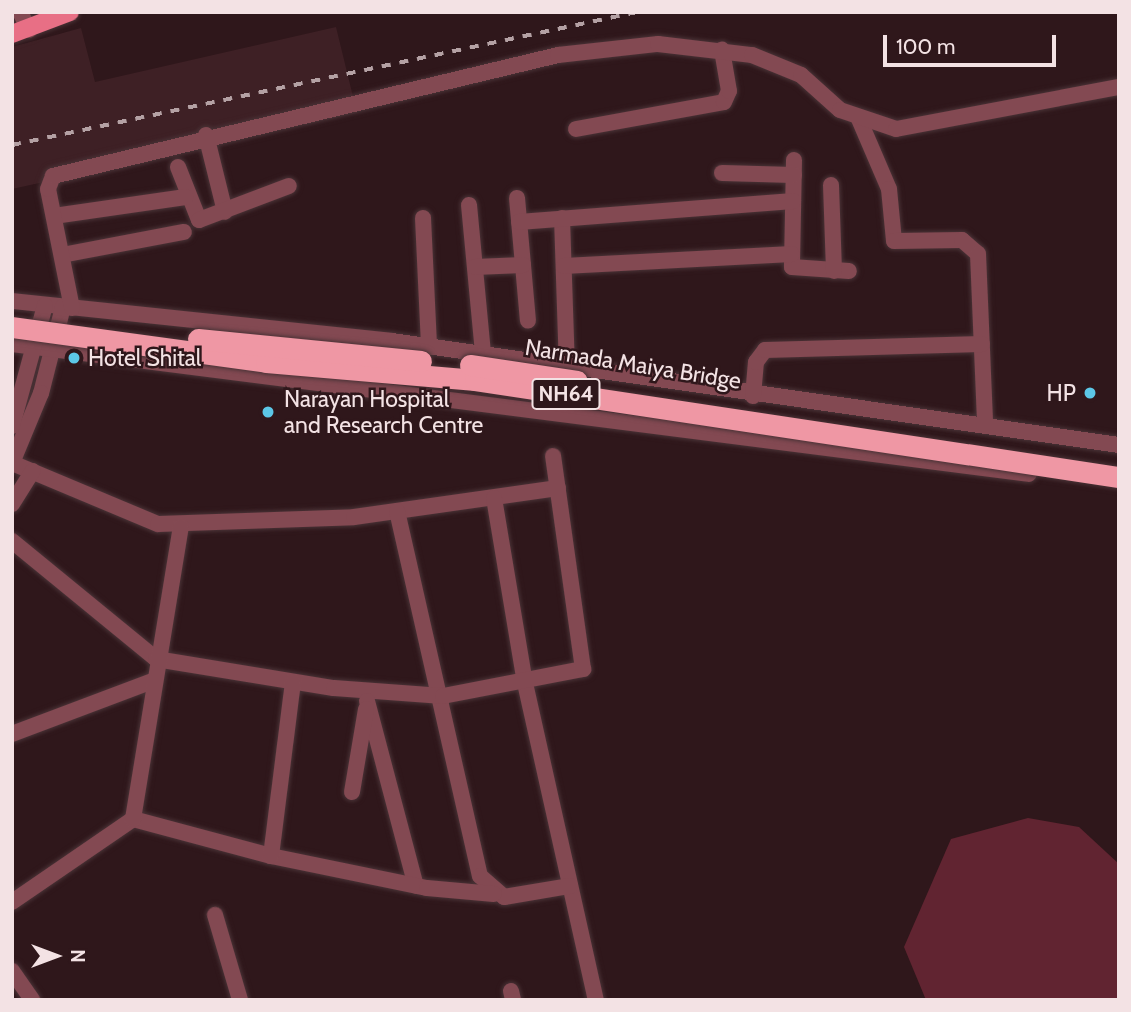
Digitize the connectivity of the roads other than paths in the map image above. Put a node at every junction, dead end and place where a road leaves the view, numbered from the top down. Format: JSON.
{"nodes":[{"id":1,"x":20,"y":12,"type":"edge"},
{"id":2,"x":70,"y":12,"type":"edge"},
{"id":3,"x":21,"y":32,"type":"edge"},
{"id":4,"x":722,"y":50,"type":"junction"},
{"id":5,"x":1119,"y":87,"type":"edge"},
{"id":6,"x":859,"y":119,"type":"junction"},
{"id":7,"x":576,"y":129,"type":"dead end"},
{"id":8,"x":206,"y":135,"type":"junction"},
{"id":9,"x":178,"y":167,"type":"dead end"},
{"id":10,"x":722,"y":173,"type":"dead end"},
{"id":11,"x":831,"y":185,"type":"dead end"},
{"id":12,"x":289,"y":186,"type":"dead end"},
{"id":13,"x":186,"y":197,"type":"junction"},
{"id":14,"x":517,"y":198,"type":"dead end"},
{"id":15,"x":793,"y":201,"type":"junction"},
{"id":16,"x":469,"y":205,"type":"dead end"},
{"id":17,"x":225,"y":212,"type":"junction"},
{"id":18,"x":54,"y":216,"type":"junction"},
{"id":19,"x":423,"y":218,"type":"dead end"},
{"id":20,"x":562,"y":218,"type":"junction"},
{"id":21,"x":519,"y":222,"type":"junction"},
{"id":22,"x":184,"y":232,"type":"dead end"},
{"id":23,"x":792,"y":254,"type":"junction"},
{"id":24,"x":62,"y":255,"type":"junction"},
{"id":25,"x":523,"y":265,"type":"junction"},
{"id":26,"x":564,"y":266,"type":"junction"},
{"id":27,"x":475,"y":267,"type":"junction"},
{"id":28,"x":12,"y":300,"type":"edge"},
{"id":29,"x":46,"y":305,"type":"junction"},
{"id":30,"x":68,"y":307,"type":"junction"},
{"id":31,"x":12,"y":315,"type":"edge"},
{"id":32,"x":528,"y":321,"type":"dead end"},
{"id":33,"x":12,"y":327,"type":"edge"},
{"id":34,"x":12,"y":344,"type":"edge"},
{"id":35,"x":982,"y":344,"type":"junction"},
{"id":36,"x":429,"y":346,"type":"junction"},
{"id":37,"x":43,"y":347,"type":"junction"},
{"id":38,"x":482,"y":354,"type":"junction"},
{"id":39,"x":567,"y":366,"type":"junction"},
{"id":40,"x":753,"y":396,"type":"junction"},
{"id":41,"x":985,"y":424,"type":"junction"},
{"id":42,"x":12,"y":426,"type":"edge"},
{"id":43,"x":1119,"y":445,"type":"edge"},
{"id":44,"x":553,"y":456,"type":"dead end"},
{"id":45,"x":12,"y":463,"type":"edge"},
{"id":46,"x":1119,"y":463,"type":"edge"},
{"id":47,"x":33,"y":471,"type":"junction"},
{"id":48,"x":1119,"y":477,"type":"edge"},
{"id":49,"x":1119,"y":485,"type":"edge"},
{"id":50,"x":558,"y":488,"type":"junction"},
{"id":51,"x":494,"y":498,"type":"junction"},
{"id":52,"x":12,"y":504,"type":"edge"},
{"id":53,"x":397,"y":512,"type":"junction"},
{"id":54,"x":181,"y":527,"type":"junction"},
{"id":55,"x":12,"y":541,"type":"edge"},
{"id":56,"x":156,"y":659,"type":"junction"},
{"id":57,"x":152,"y":681,"type":"junction"},
{"id":58,"x":293,"y":682,"type":"junction"},
{"id":59,"x":525,"y":682,"type":"junction"},
{"id":60,"x":443,"y":696,"type":"junction"},
{"id":61,"x":368,"y":697,"type":"junction"},
{"id":62,"x":12,"y":734,"type":"edge"},
{"id":63,"x":352,"y":792,"type":"dead end"},
{"id":64,"x":133,"y":819,"type":"junction"},
{"id":65,"x":271,"y":856,"type":"junction"},
{"id":66,"x":416,"y":886,"type":"junction"},
{"id":67,"x":570,"y":886,"type":"junction"},
{"id":68,"x":494,"y":894,"type":"junction"},
{"id":69,"x":12,"y":902,"type":"edge"},
{"id":70,"x":215,"y":915,"type":"dead end"},
{"id":71,"x":12,"y":971,"type":"edge"},
{"id":72,"x":32,"y":1000,"type":"edge"},
{"id":73,"x":240,"y":1000,"type":"edge"},
{"id":74,"x":596,"y":1000,"type":"edge"}],
"edges":[{"from":1,"to":3,"type":"street"},
{"from":2,"to":3,"type":"main road"},
{"from":4,"to":6,"type":"street"},
{"from":4,"to":7,"type":"street"},
{"from":4,"to":8,"type":"street"},
{"from":5,"to":6,"type":"street"},
{"from":6,"to":35,"type":"street"},
{"from":8,"to":17,"type":"street"},
{"from":8,"to":18,"type":"street"},
{"from":9,"to":13,"type":"street"},
{"from":10,"to":15,"type":"street"},
{"from":11,"to":23,"type":"street"},
{"from":12,"to":17,"type":"street"},
{"from":13,"to":17,"type":"street"},
{"from":13,"to":18,"type":"street"},
{"from":14,"to":21,"type":"street"},
{"from":15,"to":20,"type":"street"},
{"from":15,"to":23,"type":"street"},
{"from":16,"to":27,"type":"street"},
{"from":18,"to":24,"type":"street"},
{"from":19,"to":36,"type":"street"},
{"from":20,"to":21,"type":"street"},
{"from":20,"to":26,"type":"street"},
{"from":21,"to":25,"type":"street"},
{"from":22,"to":24,"type":"street"},
{"from":23,"to":26,"type":"street"},
{"from":24,"to":30,"type":"street"},
{"from":25,"to":27,"type":"street"},
{"from":25,"to":32,"type":"street"},
{"from":26,"to":39,"type":"street"},
{"from":27,"to":38,"type":"street"},
{"from":28,"to":29,"type":"street","number":"NH64"},
{"from":29,"to":30,"type":"street","number":"NH64"},
{"from":29,"to":37,"type":"street"},
{"from":30,"to":36,"type":"street","number":"NH64"},
{"from":30,"to":37,"type":"street"},
{"from":31,"to":46,"type":"highway","name":"Narmada Maiya Bridge","number":"NH64","bridge":true},
{"from":33,"to":48,"type":"highway","number":"NH64","bridge":true},
{"from":34,"to":37,"type":"street"},
{"from":35,"to":40,"type":"street"},
{"from":35,"to":41,"type":"street"},
{"from":36,"to":38,"type":"street","number":"NH64"},
{"from":37,"to":42,"type":"street"},
{"from":37,"to":45,"type":"street"},
{"from":37,"to":49,"type":"street"},
{"from":38,"to":39,"type":"street","number":"NH64"},
{"from":39,"to":40,"type":"street","number":"NH64"},
{"from":40,"to":41,"type":"street","number":"NH64"},
{"from":41,"to":43,"type":"street","number":"NH64"},
{"from":44,"to":50,"type":"street"},
{"from":45,"to":47,"type":"street"},
{"from":47,"to":52,"type":"street"},
{"from":47,"to":54,"type":"street"},
{"from":50,"to":51,"type":"street"},
{"from":50,"to":59,"type":"street"},
{"from":51,"to":53,"type":"street"},
{"from":51,"to":59,"type":"street"},
{"from":53,"to":54,"type":"street"},
{"from":53,"to":60,"type":"street"},
{"from":54,"to":56,"type":"street"},
{"from":55,"to":56,"type":"street"},
{"from":56,"to":57,"type":"street"},
{"from":56,"to":58,"type":"street"},
{"from":57,"to":62,"type":"street"},
{"from":57,"to":64,"type":"street"},
{"from":58,"to":61,"type":"street"},
{"from":58,"to":65,"type":"street"},
{"from":59,"to":60,"type":"street"},
{"from":59,"to":67,"type":"street"},
{"from":60,"to":61,"type":"street"},
{"from":60,"to":68,"type":"street"},
{"from":61,"to":63,"type":"street"},
{"from":61,"to":66,"type":"street"},
{"from":64,"to":65,"type":"street"},
{"from":64,"to":69,"type":"street"},
{"from":65,"to":66,"type":"street"},
{"from":66,"to":68,"type":"street"},
{"from":67,"to":68,"type":"street"},
{"from":67,"to":74,"type":"street"},
{"from":70,"to":73,"type":"street"},
{"from":71,"to":72,"type":"street"}]}
